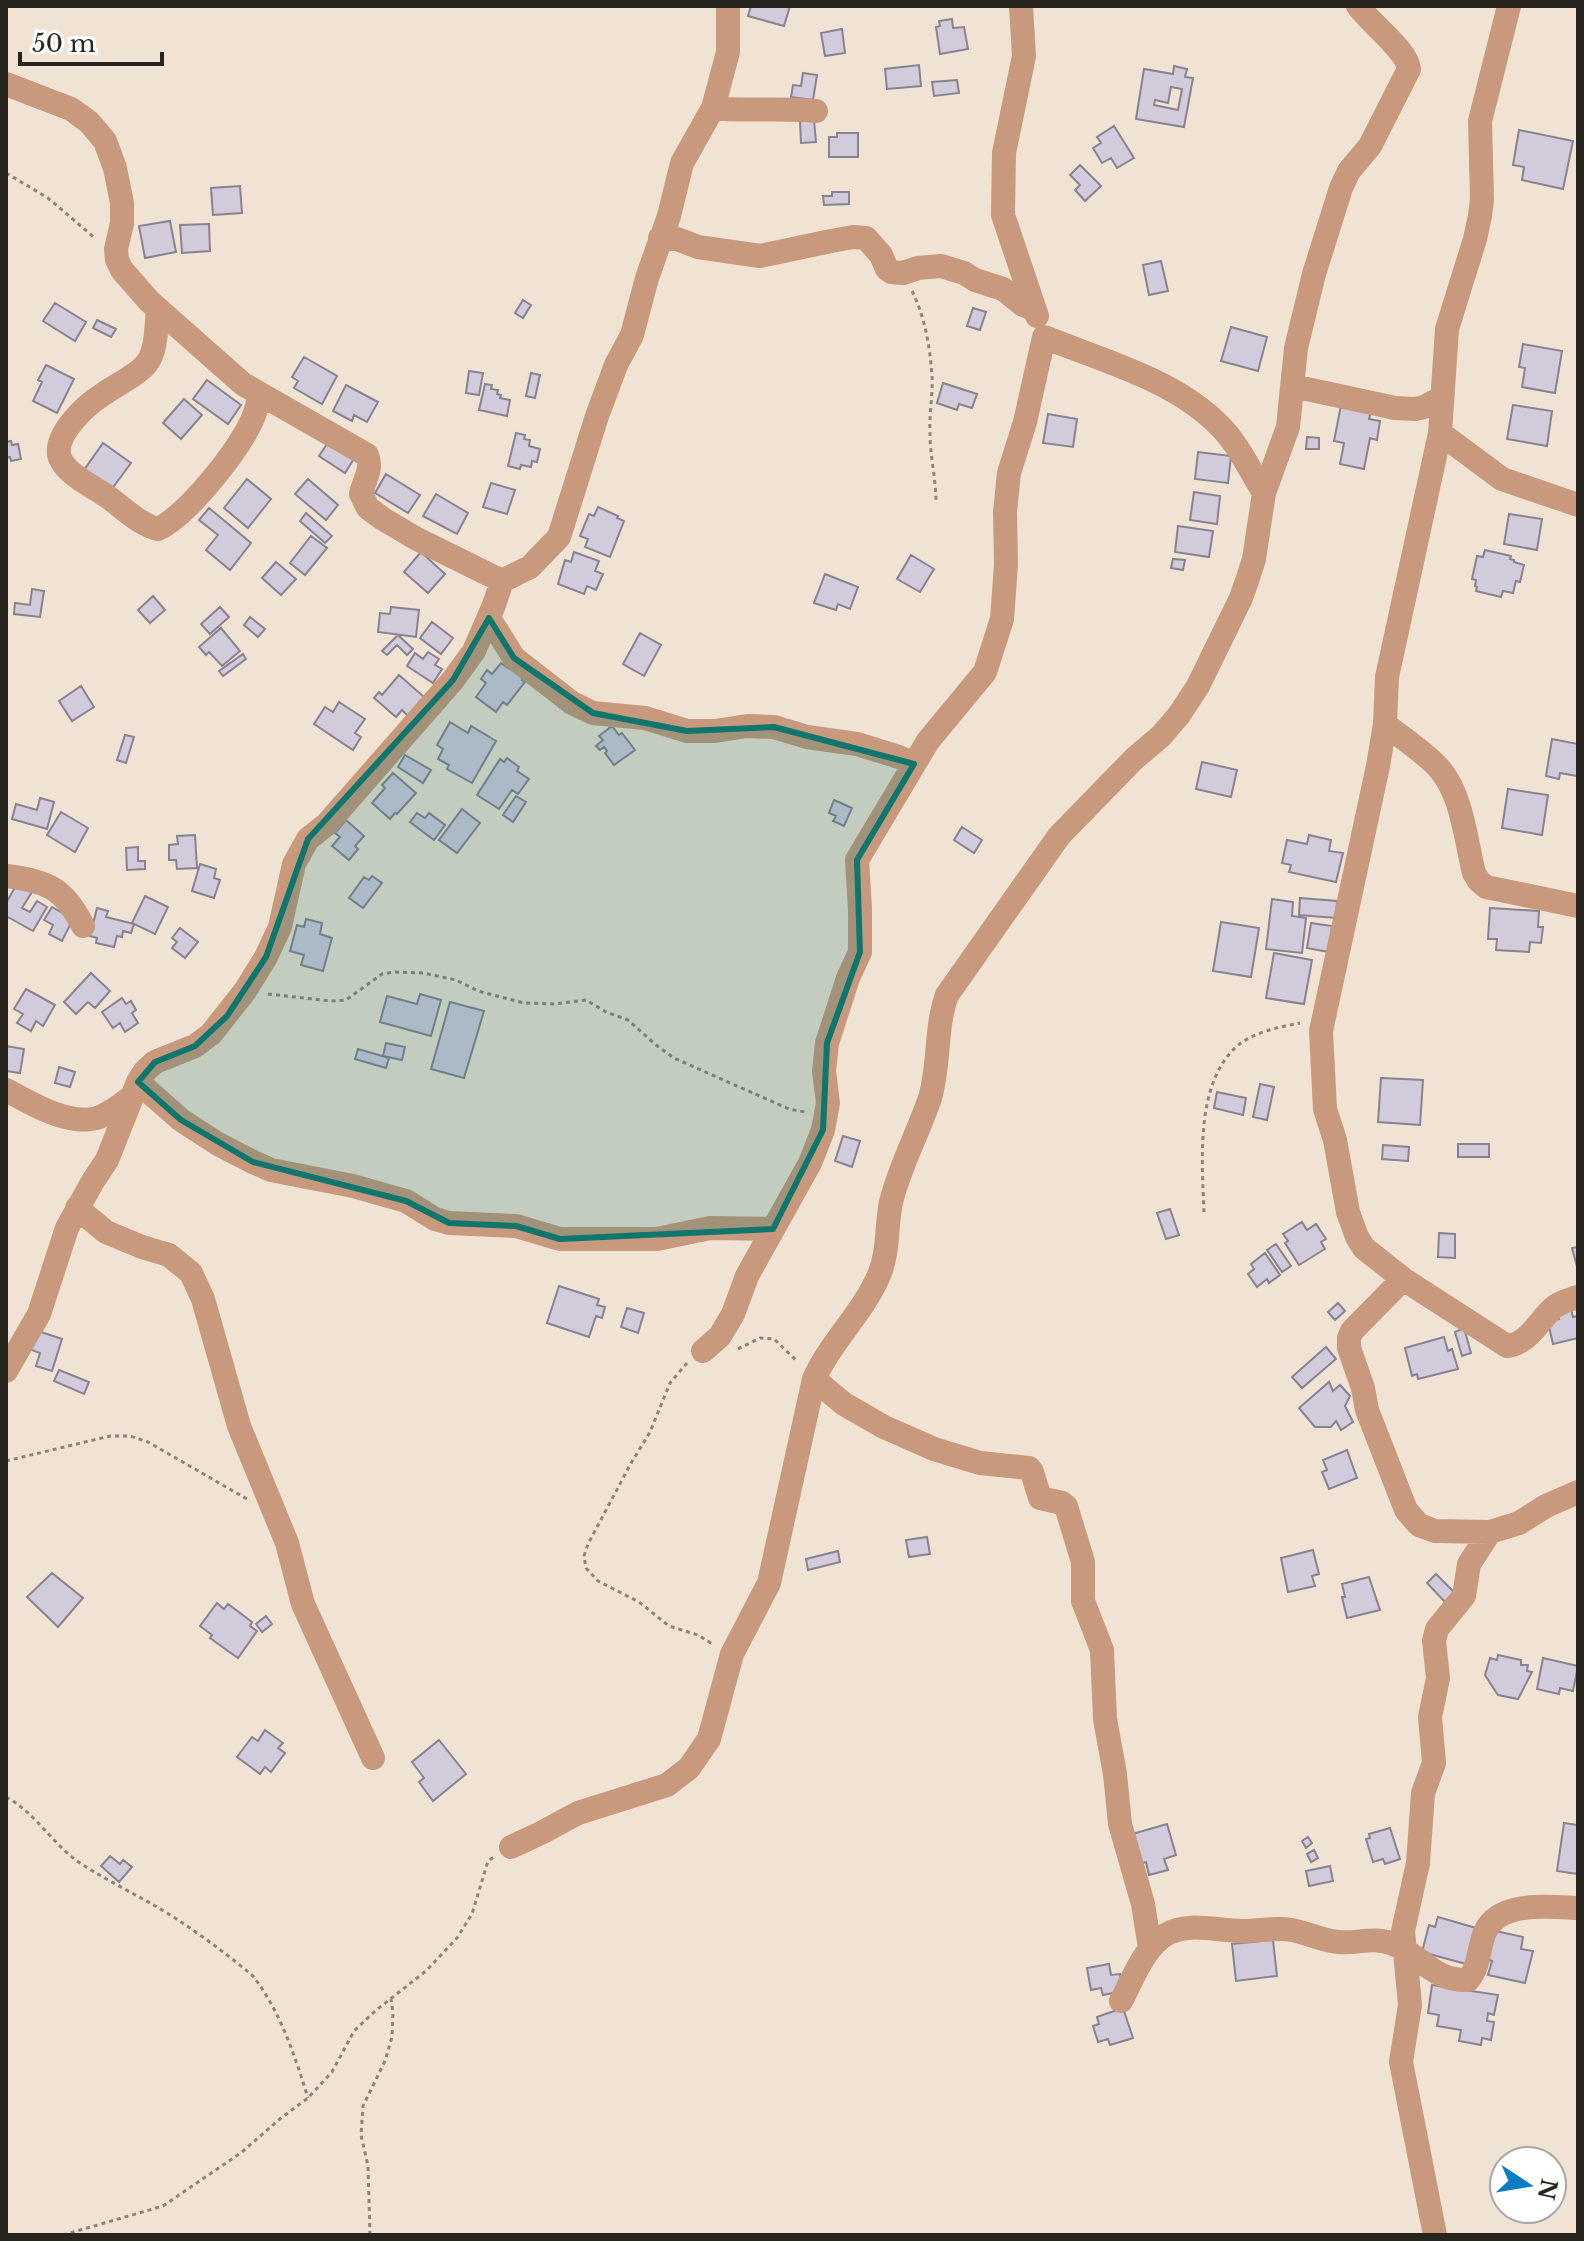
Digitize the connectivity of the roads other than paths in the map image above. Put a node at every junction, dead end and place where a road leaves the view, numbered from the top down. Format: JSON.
{"nodes":[{"id":1,"x":728,"y":6,"type":"edge"},
{"id":2,"x":1021,"y":6,"type":"edge"},
{"id":3,"x":1358,"y":6,"type":"edge"},
{"id":4,"x":1509,"y":6,"type":"edge"},
{"id":5,"x":6,"y":84,"type":"edge"},
{"id":6,"x":713,"y":108,"type":"junction"},
{"id":7,"x":816,"y":111,"type":"dead end"},
{"id":8,"x":660,"y":238,"type":"junction"},
{"id":9,"x":158,"y":310,"type":"junction"},
{"id":10,"x":1035,"y":310,"type":"junction"},
{"id":11,"x":1044,"y":337,"type":"junction"},
{"id":12,"x":1293,"y":386,"type":"junction"},
{"id":13,"x":260,"y":394,"type":"junction"},
{"id":14,"x":1441,"y":398,"type":"junction"},
{"id":15,"x":1440,"y":433,"type":"junction"},
{"id":16,"x":1264,"y":493,"type":"junction"},
{"id":17,"x":1578,"y":505,"type":"edge"},
{"id":18,"x":502,"y":581,"type":"junction"},
{"id":19,"x":489,"y":618,"type":"junction"},
{"id":20,"x":1385,"y":724,"type":"junction"},
{"id":21,"x":914,"y":764,"type":"junction"},
{"id":22,"x":6,"y":876,"type":"edge"},
{"id":23,"x":1578,"y":906,"type":"edge"},
{"id":24,"x":83,"y":926,"type":"dead end"},
{"id":25,"x":6,"y":1090,"type":"edge"},
{"id":26,"x":134,"y":1090,"type":"junction"},
{"id":27,"x":77,"y":1208,"type":"junction"},
{"id":28,"x":773,"y":1229,"type":"junction"},
{"id":29,"x":1403,"y":1279,"type":"junction"},
{"id":30,"x":1578,"y":1297,"type":"edge"},
{"id":31,"x":703,"y":1351,"type":"road end"},
{"id":32,"x":6,"y":1371,"type":"edge"},
{"id":33,"x":814,"y":1379,"type":"junction"},
{"id":34,"x":1578,"y":1492,"type":"edge"},
{"id":35,"x":1490,"y":1532,"type":"junction"},
{"id":36,"x":373,"y":1758,"type":"dead end"},
{"id":37,"x":511,"y":1847,"type":"road end"},
{"id":38,"x":1578,"y":1908,"type":"edge"},
{"id":39,"x":1150,"y":1948,"type":"junction"},
{"id":40,"x":1406,"y":1950,"type":"junction"},
{"id":41,"x":1121,"y":2001,"type":"dead end"},
{"id":42,"x":1435,"y":2235,"type":"edge"}],
"edges":[{"from":1,"to":6,"type":"street"},
{"from":2,"to":10,"type":"street"},
{"from":3,"to":12,"type":"street"},
{"from":4,"to":14,"type":"street"},
{"from":5,"to":9,"type":"street"},
{"from":6,"to":7,"type":"street"},
{"from":6,"to":8,"type":"street"},
{"from":8,"to":10,"type":"street"},
{"from":8,"to":18,"type":"street"},
{"from":9,"to":13,"type":"street"},
{"from":9,"to":13,"type":"street"},
{"from":10,"to":11,"type":"street"},
{"from":11,"to":16,"type":"street"},
{"from":11,"to":21,"type":"street"},
{"from":12,"to":14,"type":"street"},
{"from":12,"to":16,"type":"street"},
{"from":13,"to":18,"type":"street"},
{"from":14,"to":15,"type":"street"},
{"from":15,"to":17,"type":"street"},
{"from":15,"to":20,"type":"street"},
{"from":16,"to":33,"type":"street"},
{"from":18,"to":19,"type":"street"},
{"from":19,"to":21,"type":"street"},
{"from":19,"to":26,"type":"street"},
{"from":20,"to":23,"type":"street"},
{"from":20,"to":29,"type":"street"},
{"from":21,"to":28,"type":"street"},
{"from":22,"to":24,"type":"street"},
{"from":25,"to":26,"type":"street"},
{"from":26,"to":27,"type":"street"},
{"from":26,"to":28,"type":"street"},
{"from":27,"to":32,"type":"street"},
{"from":27,"to":36,"type":"street"},
{"from":28,"to":31,"type":"street"},
{"from":29,"to":30,"type":"street"},
{"from":29,"to":35,"type":"street"},
{"from":33,"to":37,"type":"street"},
{"from":33,"to":39,"type":"street"},
{"from":34,"to":35,"type":"street"},
{"from":35,"to":40,"type":"street"},
{"from":38,"to":40,"type":"street"},
{"from":39,"to":40,"type":"street"},
{"from":39,"to":41,"type":"street"},
{"from":40,"to":42,"type":"street"}]}
